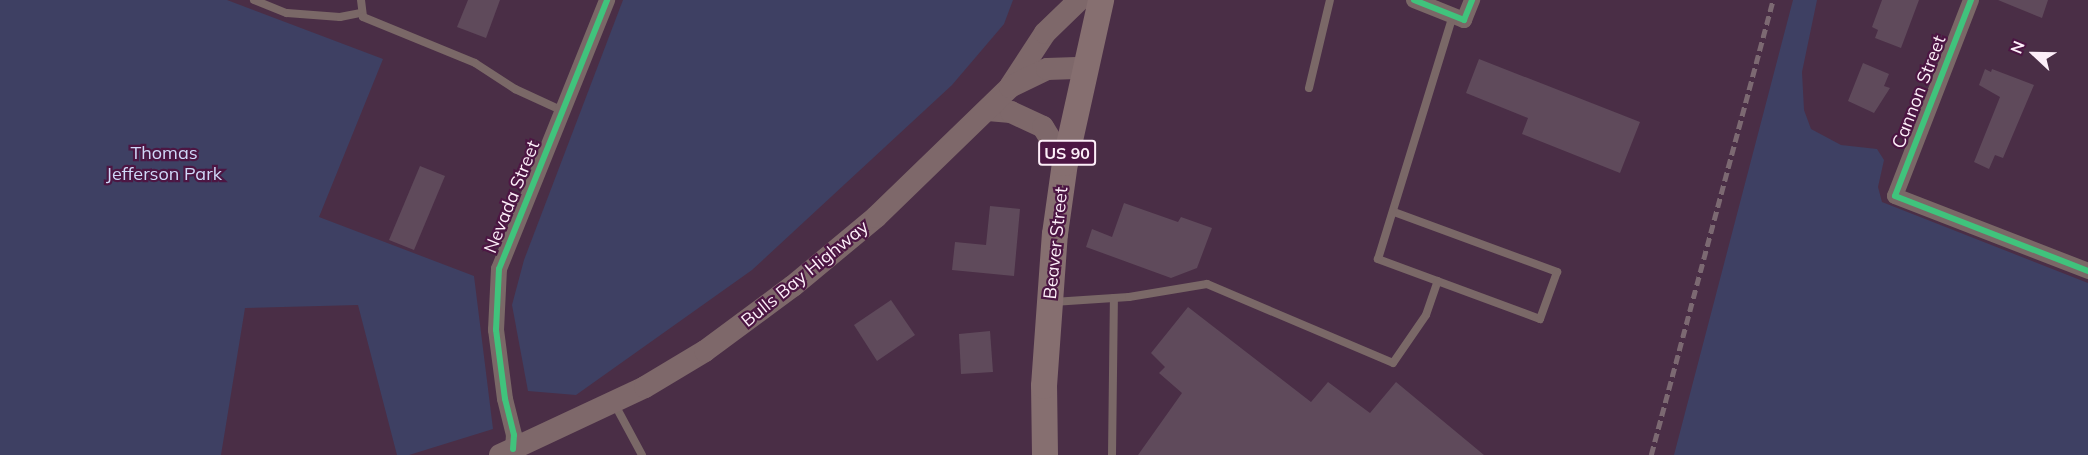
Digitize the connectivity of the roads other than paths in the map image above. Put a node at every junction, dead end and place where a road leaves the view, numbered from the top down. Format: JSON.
{"nodes":[{"id":1,"x":254,"y":0,"type":"edge"},
{"id":2,"x":361,"y":0,"type":"edge"},
{"id":3,"x":607,"y":0,"type":"edge"},
{"id":4,"x":1079,"y":0,"type":"edge"},
{"id":5,"x":1101,"y":0,"type":"edge"},
{"id":6,"x":1330,"y":0,"type":"edge"},
{"id":7,"x":1414,"y":0,"type":"edge"},
{"id":8,"x":1472,"y":0,"type":"edge"},
{"id":9,"x":1971,"y":0,"type":"edge"},
{"id":10,"x":360,"y":13,"type":"junction"},
{"id":11,"x":1459,"y":18,"type":"junction"},
{"id":12,"x":1084,"y":68,"type":"junction"},
{"id":13,"x":1010,"y":87,"type":"junction"},
{"id":14,"x":1309,"y":88,"type":"dead end"},
{"id":15,"x":988,"y":110,"type":"junction"},
{"id":16,"x":563,"y":111,"type":"junction"},
{"id":17,"x":1065,"y":163,"type":"junction"},
{"id":18,"x":1394,"y":212,"type":"junction"},
{"id":19,"x":2088,"y":271,"type":"edge"},
{"id":20,"x":1438,"y":281,"type":"junction"},
{"id":21,"x":1114,"y":298,"type":"junction"},
{"id":22,"x":1049,"y":302,"type":"junction"},
{"id":23,"x":614,"y":402,"type":"junction"},
{"id":24,"x":506,"y":452,"type":"edge"},
{"id":25,"x":642,"y":455,"type":"edge"},
{"id":26,"x":1045,"y":455,"type":"edge"},
{"id":27,"x":1112,"y":455,"type":"edge"}],
"edges":[{"from":1,"to":10,"type":"lane"},
{"from":2,"to":10,"type":"lane"},
{"from":3,"to":16,"type":"street","name":"Nevada Street"},
{"from":4,"to":13,"type":"main road"},
{"from":5,"to":12,"type":"main road","name":"Beaver Street","number":"US 90"},
{"from":6,"to":14,"type":"lane"},
{"from":7,"to":11,"type":"street"},
{"from":8,"to":11,"type":"street"},
{"from":9,"to":19,"type":"street","name":"Cannon Street"},
{"from":10,"to":16,"type":"lane"},
{"from":11,"to":18,"type":"lane"},
{"from":12,"to":13,"type":"main road","name":"Bulls Bay Highway"},
{"from":12,"to":17,"type":"main road","name":"Beaver Street","number":"US 90"},
{"from":13,"to":15,"type":"main road","name":"Bulls Bay Highway"},
{"from":15,"to":17,"type":"main road"},
{"from":15,"to":23,"type":"main road","name":"Bulls Bay Highway"},
{"from":16,"to":24,"type":"street","name":"Nevada Street"},
{"from":17,"to":22,"type":"main road","name":"Beaver Street","number":"US 90"},
{"from":18,"to":20,"type":"lane"},
{"from":18,"to":20,"type":"lane"},
{"from":20,"to":21,"type":"lane"},
{"from":21,"to":22,"type":"lane"},
{"from":21,"to":27,"type":"lane"},
{"from":22,"to":26,"type":"main road","name":"Beaver Street","number":"US 90"},
{"from":23,"to":24,"type":"main road","name":"Bulls Bay Highway"},
{"from":23,"to":25,"type":"lane"}]}
